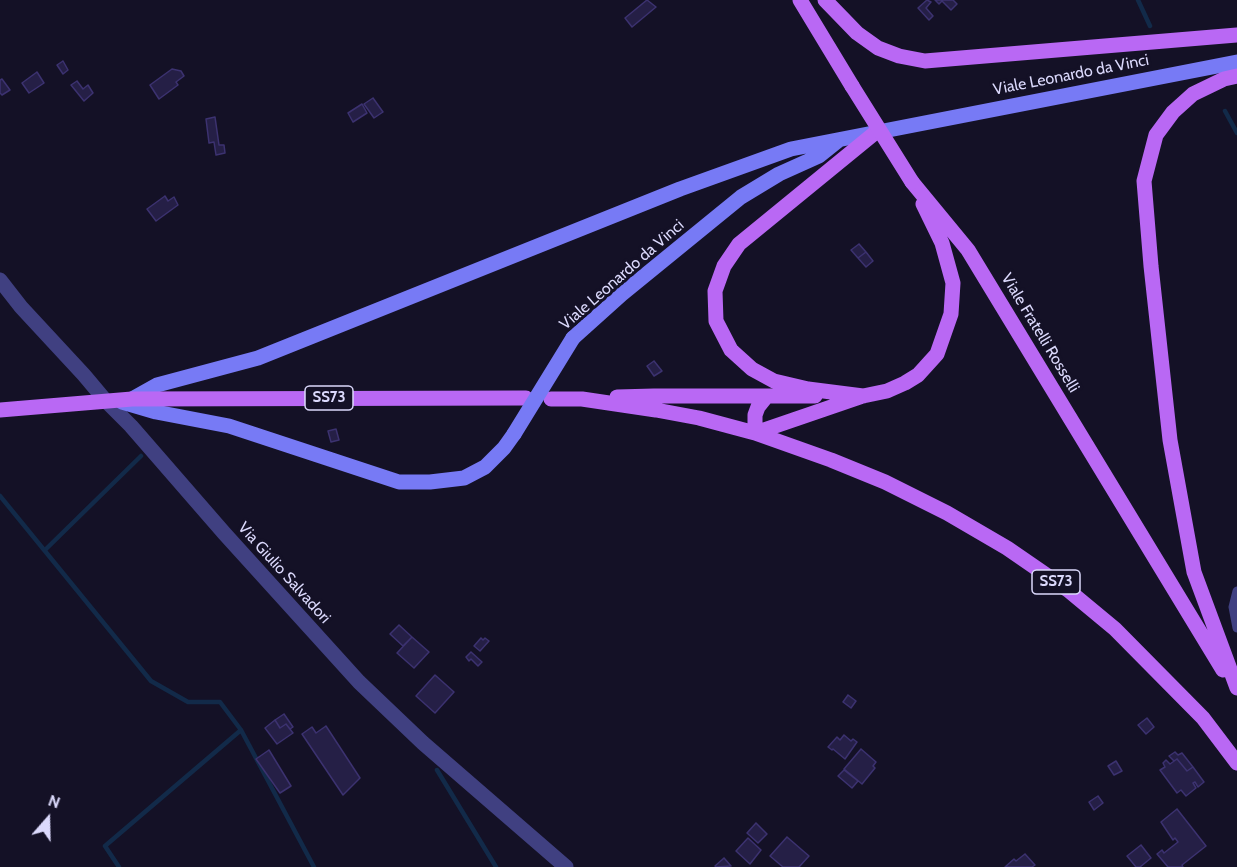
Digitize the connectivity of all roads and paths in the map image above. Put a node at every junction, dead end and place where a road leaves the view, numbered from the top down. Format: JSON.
{"nodes":[{"id":1,"x":800,"y":0,"type":"edge"},
{"id":2,"x":825,"y":0,"type":"edge"},
{"id":3,"x":1237,"y":35,"type":"edge"},
{"id":4,"x":1237,"y":62,"type":"edge"},
{"id":5,"x":1237,"y":76,"type":"edge"},
{"id":6,"x":876,"y":132,"type":"junction"},
{"id":7,"x":842,"y":138,"type":"junction"},
{"id":8,"x":912,"y":182,"type":"junction"},
{"id":9,"x":0,"y":280,"type":"edge"},
{"id":10,"x":863,"y":396,"type":"junction"},
{"id":11,"x":766,"y":397,"type":"junction"},
{"id":12,"x":526,"y":398,"type":"dead end"},
{"id":13,"x":132,"y":399,"type":"junction"},
{"id":14,"x":551,"y":399,"type":"dead end"},
{"id":15,"x":582,"y":399,"type":"junction"},
{"id":16,"x":111,"y":400,"type":"junction"},
{"id":17,"x":0,"y":410,"type":"edge"},
{"id":18,"x":754,"y":433,"type":"junction"},
{"id":19,"x":1237,"y":591,"type":"edge"},
{"id":20,"x":1237,"y":628,"type":"edge"},
{"id":21,"x":1237,"y":690,"type":"edge"},
{"id":22,"x":1237,"y":763,"type":"edge"},
{"id":23,"x":566,"y":867,"type":"edge"}],
"edges":[{"from":1,"to":8,"type":"main road","name":"Viale Fratelli Rosselli","bridge":true},
{"from":2,"to":3,"type":"main road"},
{"from":4,"to":6,"type":"main road","name":"Viale Leonardo da Vinci"},
{"from":5,"to":21,"type":"main road"},
{"from":6,"to":7,"type":"main road","name":"Viale Leonardo da Vinci"},
{"from":6,"to":10,"type":"main road"},
{"from":7,"to":13,"type":"main road","name":"Viale Leonardo da Vinci"},
{"from":7,"to":16,"type":"main road","name":"Viale Leonardo da Vinci","bridge":true},
{"from":8,"to":10,"type":"main road"},
{"from":8,"to":21,"type":"main road","name":"Viale Fratelli Rosselli"},
{"from":9,"to":16,"type":"street","name":"Via Giulio Salvadori"},
{"from":10,"to":11,"type":"main road"},
{"from":10,"to":18,"type":"main road"},
{"from":11,"to":15,"type":"main road"},
{"from":11,"to":18,"type":"main road"},
{"from":12,"to":13,"type":"main road","number":"SS73"},
{"from":13,"to":16,"type":"main road","number":"SS73"},
{"from":14,"to":15,"type":"main road","number":"SS73"},
{"from":15,"to":18,"type":"main road","number":"SS73"},
{"from":16,"to":17,"type":"main road","number":"SS73"},
{"from":16,"to":23,"type":"street","name":"Via Giulio Salvadori"},
{"from":18,"to":22,"type":"main road","number":"SS73"},
{"from":19,"to":20,"type":"lane"}]}
